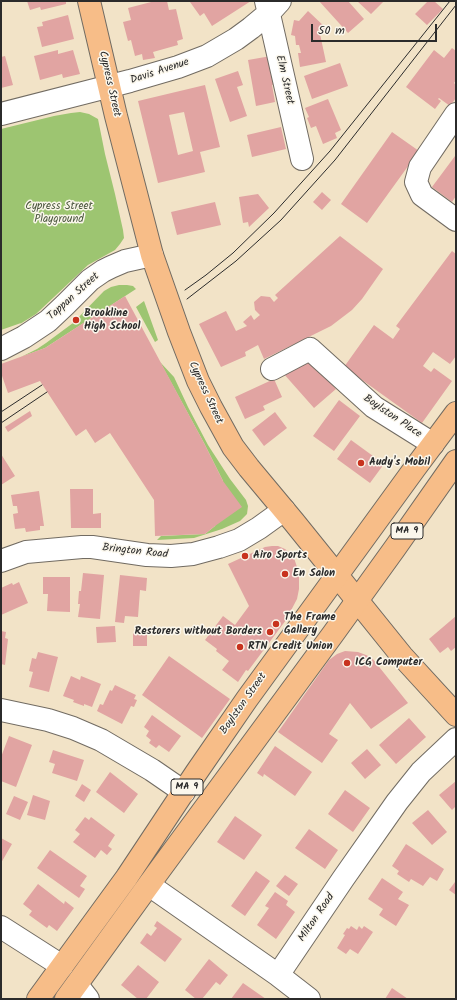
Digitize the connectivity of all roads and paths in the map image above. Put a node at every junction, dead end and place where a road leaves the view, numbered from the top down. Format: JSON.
{"nodes":[{"id":1,"x":89,"y":1,"type":"edge"},
{"id":2,"x":272,"y":5,"type":"edge"},
{"id":3,"x":110,"y":87,"type":"junction"},
{"id":4,"x":1,"y":114,"type":"edge"},
{"id":5,"x":456,"y":114,"type":"edge"},
{"id":6,"x":302,"y":159,"type":"dead end"},
{"id":7,"x":456,"y":220,"type":"edge"},
{"id":8,"x":152,"y":255,"type":"junction"},
{"id":9,"x":1,"y":349,"type":"edge"},
{"id":10,"x":272,"y":369,"type":"dead end"},
{"id":11,"x":456,"y":413,"type":"edge"},
{"id":12,"x":433,"y":444,"type":"junction"},
{"id":13,"x":456,"y":461,"type":"edge"},
{"id":14,"x":284,"y":510,"type":"junction"},
{"id":15,"x":1,"y":561,"type":"edge"},
{"id":16,"x":337,"y":575,"type":"junction"},
{"id":17,"x":357,"y":600,"type":"junction"},
{"id":18,"x":1,"y":710,"type":"edge"},
{"id":19,"x":456,"y":715,"type":"edge"},
{"id":20,"x":456,"y":739,"type":"edge"},
{"id":21,"x":184,"y":792,"type":"junction"},
{"id":22,"x":149,"y":885,"type":"junction"},
{"id":23,"x":4,"y":928,"type":"edge"},
{"id":24,"x":62,"y":966,"type":"junction"},
{"id":25,"x":278,"y":975,"type":"junction"},
{"id":26,"x":77,"y":994,"type":"edge"},
{"id":27,"x":38,"y":999,"type":"edge"},
{"id":28,"x":309,"y":999,"type":"edge"}],
"edges":[{"from":1,"to":3,"type":"main road","name":"Cypress Street"},
{"from":2,"to":3,"type":"street","name":"Davis Avenue"},
{"from":2,"to":6,"type":"street","name":"Elm Street"},
{"from":3,"to":4,"type":"street","name":"Davis Avenue"},
{"from":3,"to":8,"type":"main road","name":"Cypress Street"},
{"from":5,"to":7,"type":"street"},
{"from":8,"to":9,"type":"street","name":"Tappan Street"},
{"from":8,"to":14,"type":"main road","name":"Cypress Street"},
{"from":10,"to":12,"type":"street","name":"Boylston Place"},
{"from":11,"to":12,"type":"main road","name":"Boylston Street","number":"MA 9"},
{"from":12,"to":16,"type":"main road","name":"Boylston Street","number":"MA 9"},
{"from":13,"to":17,"type":"main road","number":"MA 9"},
{"from":14,"to":15,"type":"street","name":"Brington Road"},
{"from":14,"to":16,"type":"main road","name":"Cypress Street"},
{"from":16,"to":17,"type":"main road","name":"Cypress Street"},
{"from":16,"to":21,"type":"main road","name":"Boylston Street","number":"MA 9"},
{"from":17,"to":19,"type":"main road","name":"Cypress Street"},
{"from":17,"to":22,"type":"main road","number":"MA 9"},
{"from":18,"to":21,"type":"street"},
{"from":20,"to":25,"type":"street","name":"Milton Road"},
{"from":21,"to":24,"type":"main road","name":"Boylston Street","number":"MA 9"},
{"from":22,"to":25,"type":"street"},
{"from":22,"to":26,"type":"main road","number":"MA 9"},
{"from":23,"to":24,"type":"street"},
{"from":24,"to":27,"type":"main road","name":"Boylston Street","number":"MA 9"},
{"from":25,"to":28,"type":"street"}]}
